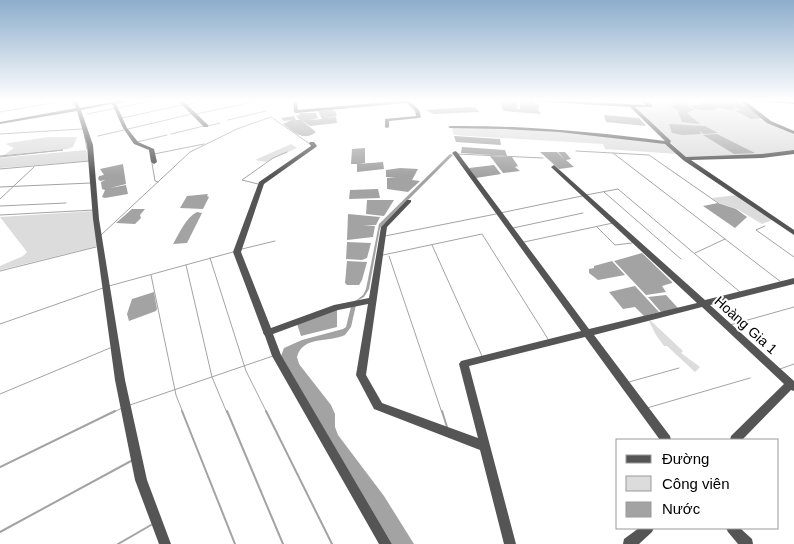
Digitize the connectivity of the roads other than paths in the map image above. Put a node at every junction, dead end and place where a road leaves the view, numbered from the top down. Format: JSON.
{"nodes":[{"id":1,"x":84,"y":125,"type":"edge"},
{"id":2,"x":124,"y":125,"type":"edge"},
{"id":3,"x":651,"y":125,"type":"edge"},
{"id":4,"x":777,"y":125,"type":"edge"},
{"id":5,"x":450,"y":127,"type":"dead end"},
{"id":6,"x":794,"y":133,"type":"edge"},
{"id":7,"x":312,"y":143,"type":"dead end"},
{"id":8,"x":667,"y":143,"type":"junction"},
{"id":9,"x":794,"y":152,"type":"edge"},
{"id":10,"x":455,"y":153,"type":"dead end"},
{"id":11,"x":685,"y":159,"type":"junction"},
{"id":12,"x":154,"y":162,"type":"dead end"},
{"id":13,"x":554,"y":167,"type":"dead end"},
{"id":14,"x":409,"y":201,"type":"dead end"},
{"id":15,"x":794,"y":233,"type":"edge"},
{"id":16,"x":794,"y":281,"type":"edge"},
{"id":17,"x":371,"y":302,"type":"junction"},
{"id":18,"x":702,"y":304,"type":"junction"},
{"id":19,"x":267,"y":333,"type":"junction"},
{"id":20,"x":587,"y":334,"type":"junction"},
{"id":21,"x":792,"y":386,"type":"edge"},
{"id":22,"x":665,"y":439,"type":"edge"},
{"id":23,"x":736,"y":439,"type":"edge"},
{"id":24,"x":485,"y":446,"type":"junction"},
{"id":25,"x":647,"y":529,"type":"edge"},
{"id":26,"x":733,"y":529,"type":"edge"},
{"id":27,"x":165,"y":544,"type":"edge"},
{"id":28,"x":386,"y":544,"type":"edge"},
{"id":29,"x":510,"y":544,"type":"edge"},
{"id":30,"x":629,"y":544,"type":"edge"},
{"id":31,"x":747,"y":544,"type":"edge"}],
"edges":[{"from":1,"to":27,"type":"street"},
{"from":2,"to":12,"type":"street"},
{"from":3,"to":8,"type":"street"},
{"from":4,"to":6,"type":"street"},
{"from":5,"to":8,"type":"street"},
{"from":7,"to":19,"type":"street"},
{"from":8,"to":11,"type":"street"},
{"from":9,"to":11,"type":"street"},
{"from":10,"to":20,"type":"street"},
{"from":11,"to":15,"type":"street"},
{"from":13,"to":18,"type":"street","name":"Hoàng Gia 1"},
{"from":14,"to":17,"type":"street"},
{"from":16,"to":18,"type":"street"},
{"from":17,"to":19,"type":"street"},
{"from":17,"to":24,"type":"street"},
{"from":18,"to":20,"type":"street"},
{"from":18,"to":21,"type":"street","name":"Hoàng Gia 1"},
{"from":19,"to":28,"type":"street"},
{"from":20,"to":22,"type":"street"},
{"from":20,"to":24,"type":"street"},
{"from":21,"to":23,"type":"street"},
{"from":24,"to":29,"type":"street"},
{"from":25,"to":30,"type":"street"},
{"from":26,"to":31,"type":"street"}]}
